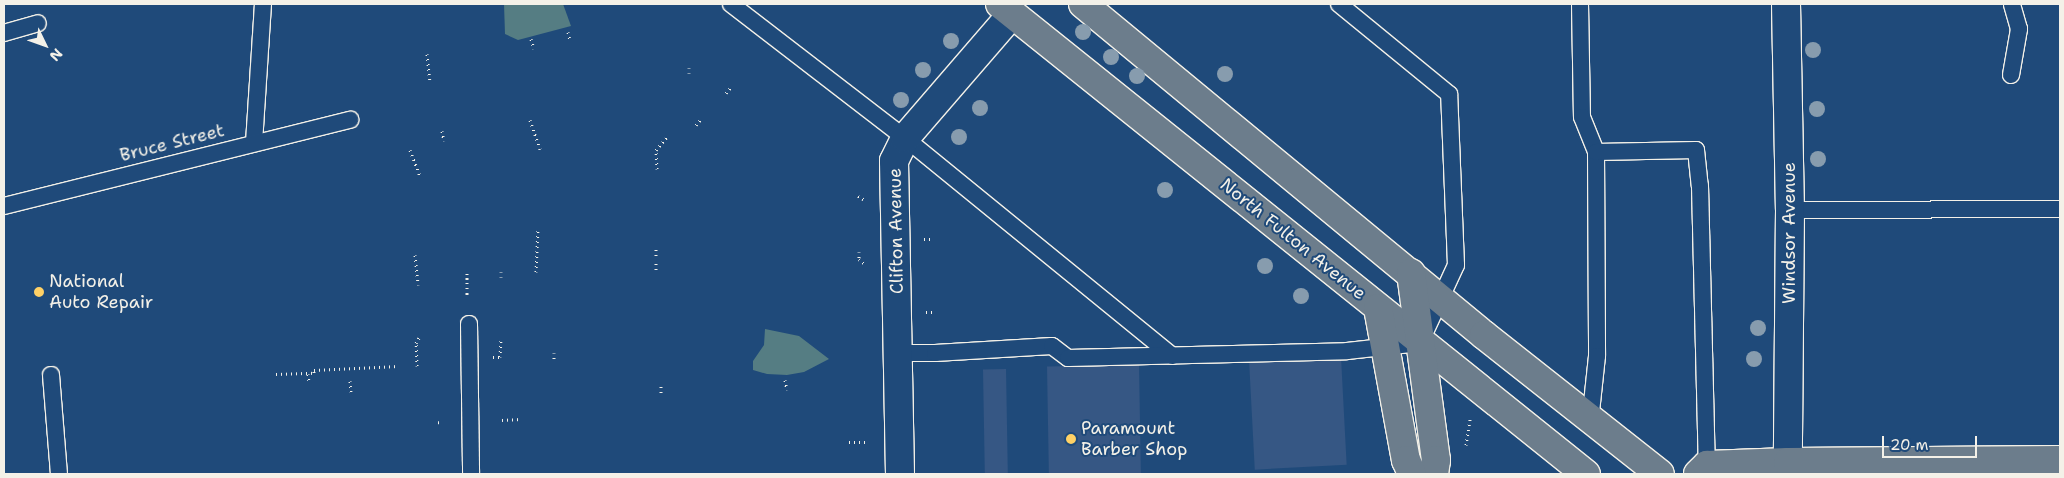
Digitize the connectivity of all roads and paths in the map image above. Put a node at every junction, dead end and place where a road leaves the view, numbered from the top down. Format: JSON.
{"nodes":[{"id":1,"x":263,"y":4,"type":"edge"},
{"id":2,"x":731,"y":4,"type":"edge"},
{"id":3,"x":1083,"y":4,"type":"edge"},
{"id":4,"x":1338,"y":4,"type":"edge"},
{"id":5,"x":1580,"y":4,"type":"edge"},
{"id":6,"x":1786,"y":4,"type":"edge"},
{"id":7,"x":2012,"y":4,"type":"edge"},
{"id":8,"x":1011,"y":7,"type":"edge"},
{"id":9,"x":38,"y":23,"type":"dead end"},
{"id":10,"x":568,"y":32,"type":"dead end"},
{"id":11,"x":4,"y":33,"type":"edge"},
{"id":12,"x":531,"y":39,"type":"dead end"},
{"id":13,"x":570,"y":40,"type":"dead end"},
{"id":14,"x":534,"y":49,"type":"dead end"},
{"id":15,"x":427,"y":54,"type":"dead end"},
{"id":16,"x":689,"y":68,"type":"dead end"},
{"id":17,"x":689,"y":74,"type":"dead end"},
{"id":18,"x":2011,"y":75,"type":"dead end"},
{"id":19,"x":430,"y":83,"type":"dead end"},
{"id":20,"x":731,"y":87,"type":"dead end"},
{"id":21,"x":726,"y":92,"type":"dead end"},
{"id":22,"x":350,"y":120,"type":"dead end"},
{"id":23,"x":530,"y":120,"type":"dead end"},
{"id":24,"x":696,"y":120,"type":"dead end"},
{"id":25,"x":701,"y":120,"type":"dead end"},
{"id":26,"x":442,"y":131,"type":"dead end"},
{"id":27,"x":666,"y":137,"type":"dead end"},
{"id":28,"x":905,"y":138,"type":"junction"},
{"id":29,"x":444,"y":141,"type":"dead end"},
{"id":30,"x":254,"y":143,"type":"junction"},
{"id":31,"x":540,"y":149,"type":"dead end"},
{"id":32,"x":410,"y":150,"type":"dead end"},
{"id":33,"x":1596,"y":152,"type":"junction"},
{"id":34,"x":656,"y":169,"type":"dead end"},
{"id":35,"x":420,"y":176,"type":"dead end"},
{"id":36,"x":865,"y":200,"type":"dead end"},
{"id":37,"x":858,"y":202,"type":"dead end"},
{"id":38,"x":4,"y":206,"type":"edge"},
{"id":39,"x":2060,"y":209,"type":"edge"},
{"id":40,"x":1790,"y":210,"type":"junction"},
{"id":41,"x":538,"y":228,"type":"dead end"},
{"id":42,"x":656,"y":249,"type":"dead end"},
{"id":43,"x":859,"y":252,"type":"dead end"},
{"id":44,"x":415,"y":255,"type":"dead end"},
{"id":45,"x":859,"y":259,"type":"dead end"},
{"id":46,"x":656,"y":270,"type":"dead end"},
{"id":47,"x":501,"y":272,"type":"dead end"},
{"id":48,"x":536,"y":272,"type":"dead end"},
{"id":49,"x":467,"y":273,"type":"dead end"},
{"id":50,"x":1411,"y":273,"type":"junction"},
{"id":51,"x":501,"y":277,"type":"dead end"},
{"id":52,"x":418,"y":285,"type":"dead end"},
{"id":53,"x":467,"y":295,"type":"dead end"},
{"id":54,"x":1440,"y":299,"type":"junction"},
{"id":55,"x":1378,"y":308,"type":"junction"},
{"id":56,"x":469,"y":324,"type":"dead end"},
{"id":57,"x":420,"y":336,"type":"dead end"},
{"id":58,"x":501,"y":340,"type":"dead end"},
{"id":59,"x":1420,"y":343,"type":"junction"},
{"id":60,"x":1385,"y":347,"type":"junction"},
{"id":61,"x":554,"y":353,"type":"dead end"},
{"id":62,"x":898,"y":353,"type":"junction"},
{"id":63,"x":1172,"y":356,"type":"junction"},
{"id":64,"x":500,"y":357,"type":"dead end"},
{"id":65,"x":554,"y":359,"type":"dead end"},
{"id":66,"x":399,"y":366,"type":"dead end"},
{"id":67,"x":418,"y":366,"type":"dead end"},
{"id":68,"x":276,"y":374,"type":"dead end"},
{"id":69,"x":308,"y":374,"type":"junction"},
{"id":70,"x":51,"y":375,"type":"dead end"},
{"id":71,"x":785,"y":380,"type":"dead end"},
{"id":72,"x":350,"y":381,"type":"dead end"},
{"id":73,"x":309,"y":382,"type":"dead end"},
{"id":74,"x":661,"y":382,"type":"dead end"},
{"id":75,"x":787,"y":390,"type":"dead end"},
{"id":76,"x":351,"y":392,"type":"dead end"},
{"id":77,"x":661,"y":393,"type":"dead end"},
{"id":78,"x":1471,"y":416,"type":"dead end"},
{"id":79,"x":521,"y":419,"type":"dead end"},
{"id":80,"x":502,"y":420,"type":"dead end"},
{"id":81,"x":1590,"y":421,"type":"junction"},
{"id":82,"x":849,"y":442,"type":"dead end"},
{"id":83,"x":865,"y":442,"type":"dead end"},
{"id":84,"x":1464,"y":451,"type":"dead end"},
{"id":85,"x":2060,"y":460,"type":"edge"},
{"id":86,"x":1788,"y":462,"type":"junction"},
{"id":87,"x":1703,"y":470,"type":"edge"},
{"id":88,"x":59,"y":474,"type":"edge"},
{"id":89,"x":470,"y":474,"type":"edge"},
{"id":90,"x":900,"y":474,"type":"edge"},
{"id":91,"x":1412,"y":474,"type":"edge"},
{"id":92,"x":1434,"y":474,"type":"edge"},
{"id":93,"x":1586,"y":474,"type":"edge"},
{"id":94,"x":1660,"y":474,"type":"edge"}],
"edges":[{"from":1,"to":30,"type":"lane"},
{"from":2,"to":28,"type":"lane"},
{"from":3,"to":50,"type":"main road"},
{"from":4,"to":54,"type":"lane"},
{"from":5,"to":33,"type":"lane"},
{"from":6,"to":40,"type":"street","name":"Windsor Avenue"},
{"from":7,"to":18,"type":"lane"},
{"from":8,"to":28,"type":"street","name":"Clifton Avenue"},
{"from":8,"to":55,"type":"main road","name":"North Fulton Avenue"},
{"from":9,"to":11,"type":"lane"},
{"from":10,"to":13,"type":"path"},
{"from":12,"to":14,"type":"path"},
{"from":15,"to":19,"type":"path"},
{"from":16,"to":17,"type":"path"},
{"from":20,"to":21,"type":"path"},
{"from":22,"to":30,"type":"lane","name":"Bruce Street"},
{"from":23,"to":31,"type":"path"},
{"from":24,"to":25,"type":"path"},
{"from":26,"to":29,"type":"path"},
{"from":27,"to":34,"type":"path"},
{"from":28,"to":62,"type":"street","name":"Clifton Avenue"},
{"from":28,"to":63,"type":"lane"},
{"from":30,"to":38,"type":"lane","name":"Bruce Street"},
{"from":32,"to":35,"type":"path"},
{"from":33,"to":81,"type":"lane"},
{"from":33,"to":87,"type":"lane"},
{"from":36,"to":37,"type":"path"},
{"from":39,"to":40,"type":"lane"},
{"from":40,"to":86,"type":"street","name":"Windsor Avenue"},
{"from":41,"to":48,"type":"path"},
{"from":42,"to":46,"type":"path"},
{"from":43,"to":45,"type":"path"},
{"from":44,"to":52,"type":"path"},
{"from":47,"to":51,"type":"path"},
{"from":49,"to":53,"type":"path"},
{"from":50,"to":54,"type":"main road"},
{"from":50,"to":59,"type":"main road"},
{"from":54,"to":59,"type":"lane"},
{"from":54,"to":81,"type":"main road"},
{"from":55,"to":59,"type":"main road","name":"North Fulton Avenue"},
{"from":55,"to":60,"type":"main road"},
{"from":56,"to":89,"type":"lane"},
{"from":57,"to":67,"type":"path"},
{"from":58,"to":64,"type":"path"},
{"from":59,"to":60,"type":"lane"},
{"from":59,"to":92,"type":"main road"},
{"from":59,"to":93,"type":"main road","name":"North Fulton Avenue"},
{"from":60,"to":63,"type":"lane"},
{"from":60,"to":91,"type":"main road"},
{"from":61,"to":65,"type":"path"},
{"from":62,"to":63,"type":"lane"},
{"from":62,"to":90,"type":"street","name":"Clifton Avenue"},
{"from":66,"to":69,"type":"path"},
{"from":68,"to":69,"type":"path"},
{"from":69,"to":73,"type":"path"},
{"from":70,"to":88,"type":"lane"},
{"from":71,"to":75,"type":"path"},
{"from":72,"to":76,"type":"path"},
{"from":74,"to":77,"type":"path"},
{"from":78,"to":84,"type":"path"},
{"from":79,"to":80,"type":"path"},
{"from":81,"to":94,"type":"main road"},
{"from":82,"to":83,"type":"path"},
{"from":85,"to":86,"type":"main road"},
{"from":86,"to":87,"type":"main road"}]}
